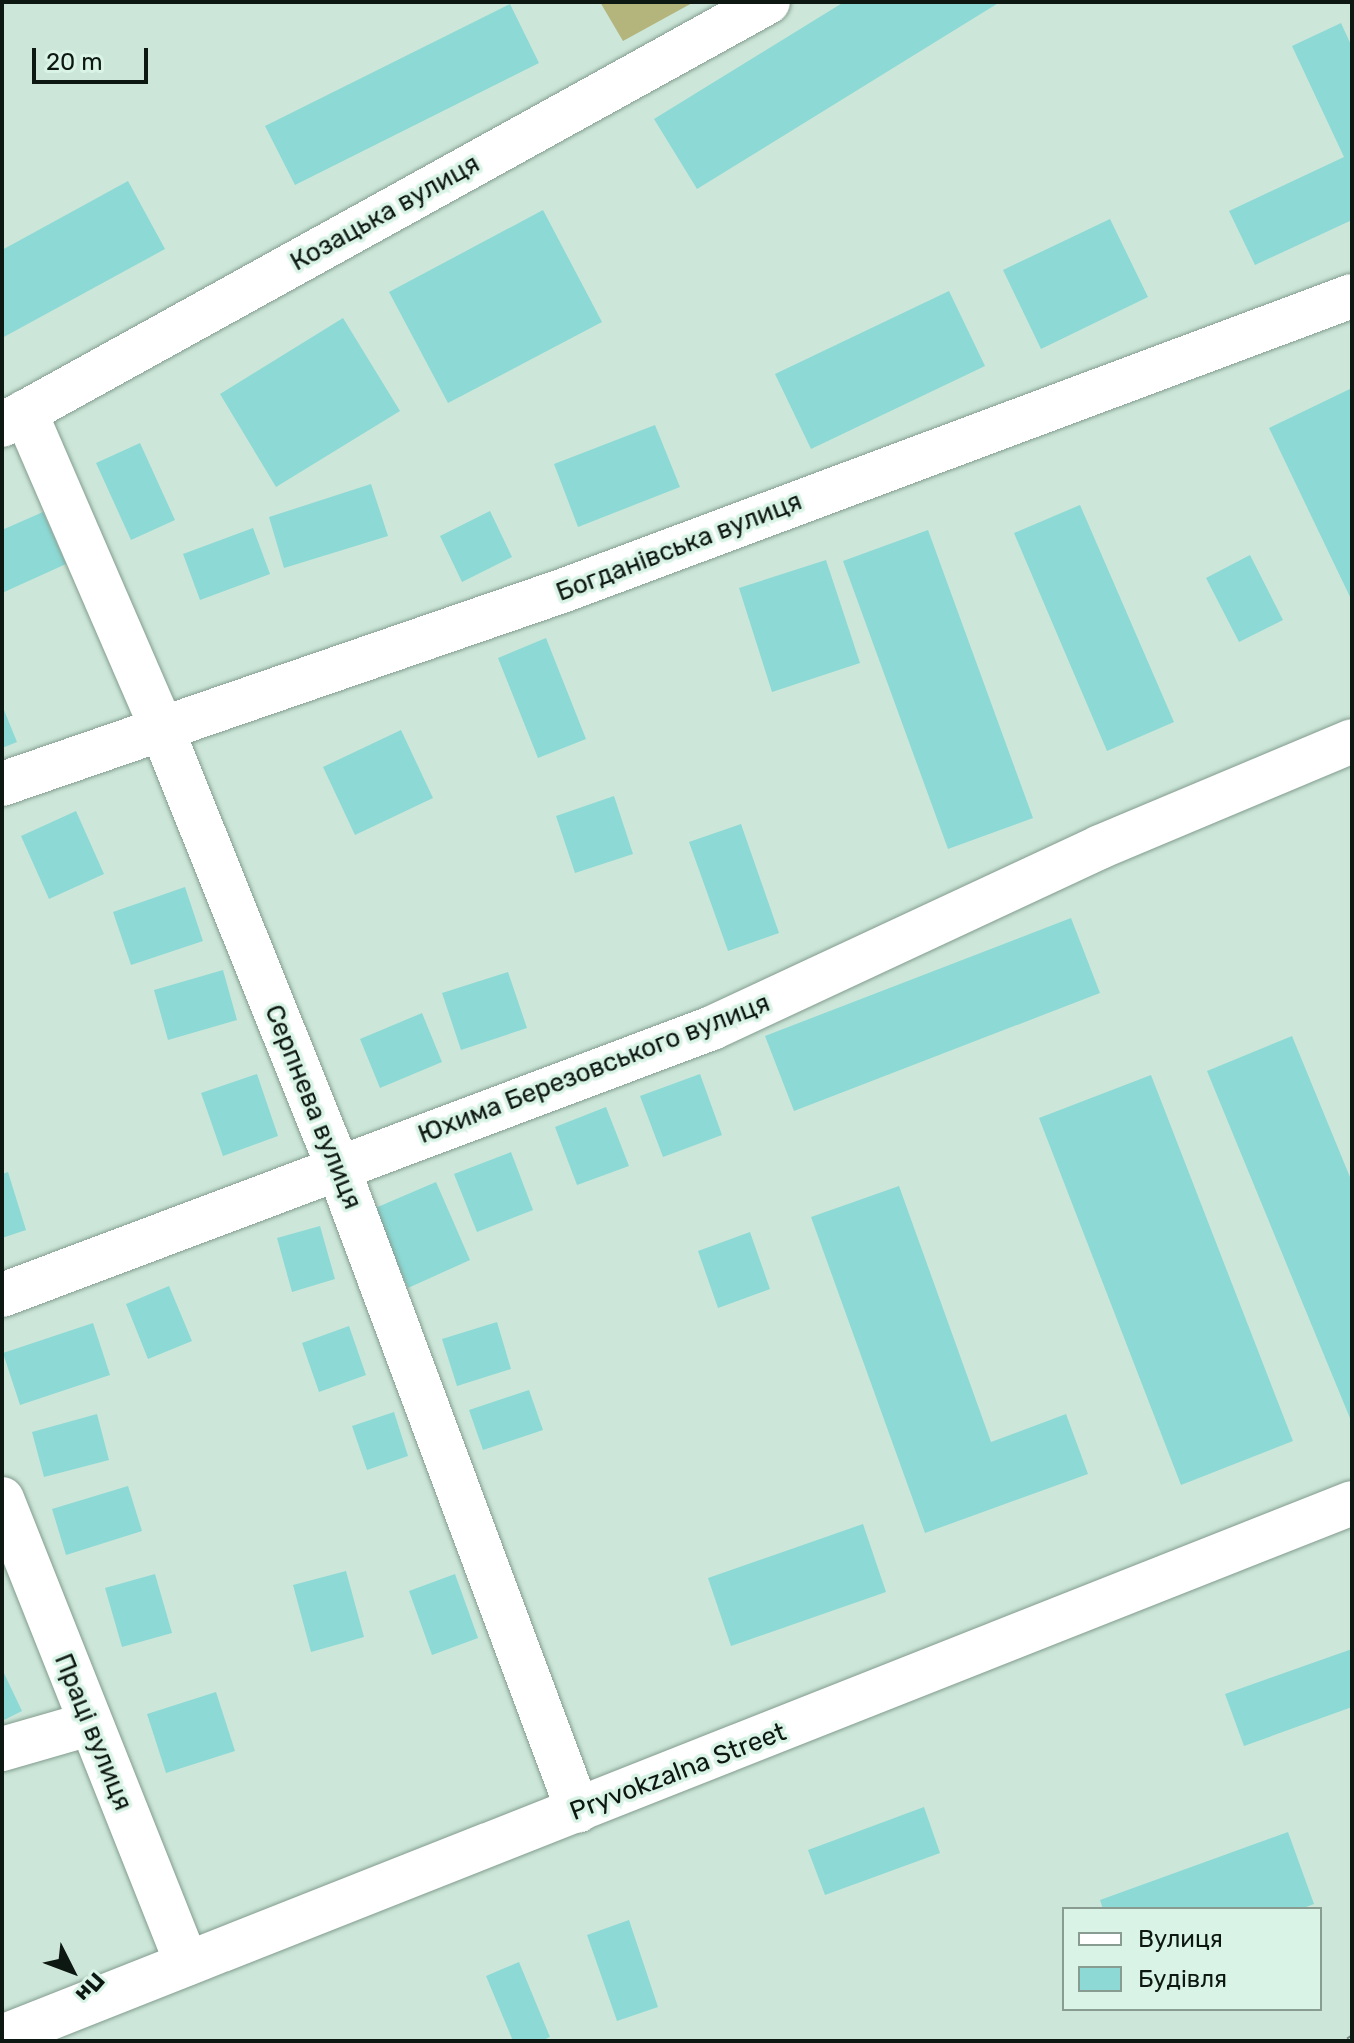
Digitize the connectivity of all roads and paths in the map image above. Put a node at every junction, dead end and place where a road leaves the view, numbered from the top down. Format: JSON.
{"nodes":[{"id":1,"x":768,"y":2,"type":"edge"},
{"id":2,"x":1352,"y":296,"type":"edge"},
{"id":3,"x":13,"y":418,"type":"edge"},
{"id":4,"x":161,"y":727,"type":"junction"},
{"id":5,"x":1352,"y":741,"type":"edge"},
{"id":6,"x":2,"y":784,"type":"edge"},
{"id":7,"x":338,"y":1168,"type":"junction"},
{"id":8,"x":2,"y":1295,"type":"edge"},
{"id":9,"x":2,"y":1499,"type":"edge"},
{"id":10,"x":1352,"y":1503,"type":"edge"},
{"id":11,"x":89,"y":1724,"type":"junction"},
{"id":12,"x":2,"y":1749,"type":"edge"},
{"id":13,"x":578,"y":1811,"type":"junction"},
{"id":14,"x":187,"y":1963,"type":"junction"},
{"id":15,"x":2,"y":2037,"type":"edge"}],
"edges":[{"from":1,"to":3,"type":"street","name":"Козацька вулиця"},
{"from":2,"to":4,"type":"street","name":"Богданівська вулиця"},
{"from":3,"to":4,"type":"street","name":"Серпнева вулиця"},
{"from":4,"to":6,"type":"street","name":"Богданівська вулиця"},
{"from":4,"to":7,"type":"street","name":"Серпнева вулиця"},
{"from":5,"to":7,"type":"street","name":"Юхима Березовського вулиця"},
{"from":7,"to":8,"type":"street","name":"Юхима Березовського вулиця"},
{"from":7,"to":13,"type":"street","name":"Серпнева вулиця"},
{"from":9,"to":11,"type":"street","name":"Праці вулиця"},
{"from":10,"to":13,"type":"street","name":"Pryvokzalna Street"},
{"from":11,"to":12,"type":"street"},
{"from":11,"to":14,"type":"street","name":"Праці вулиця"},
{"from":13,"to":14,"type":"street","name":"Pryvokzalna Street"},
{"from":14,"to":15,"type":"street","name":"Pryvokzalna Street"}]}
